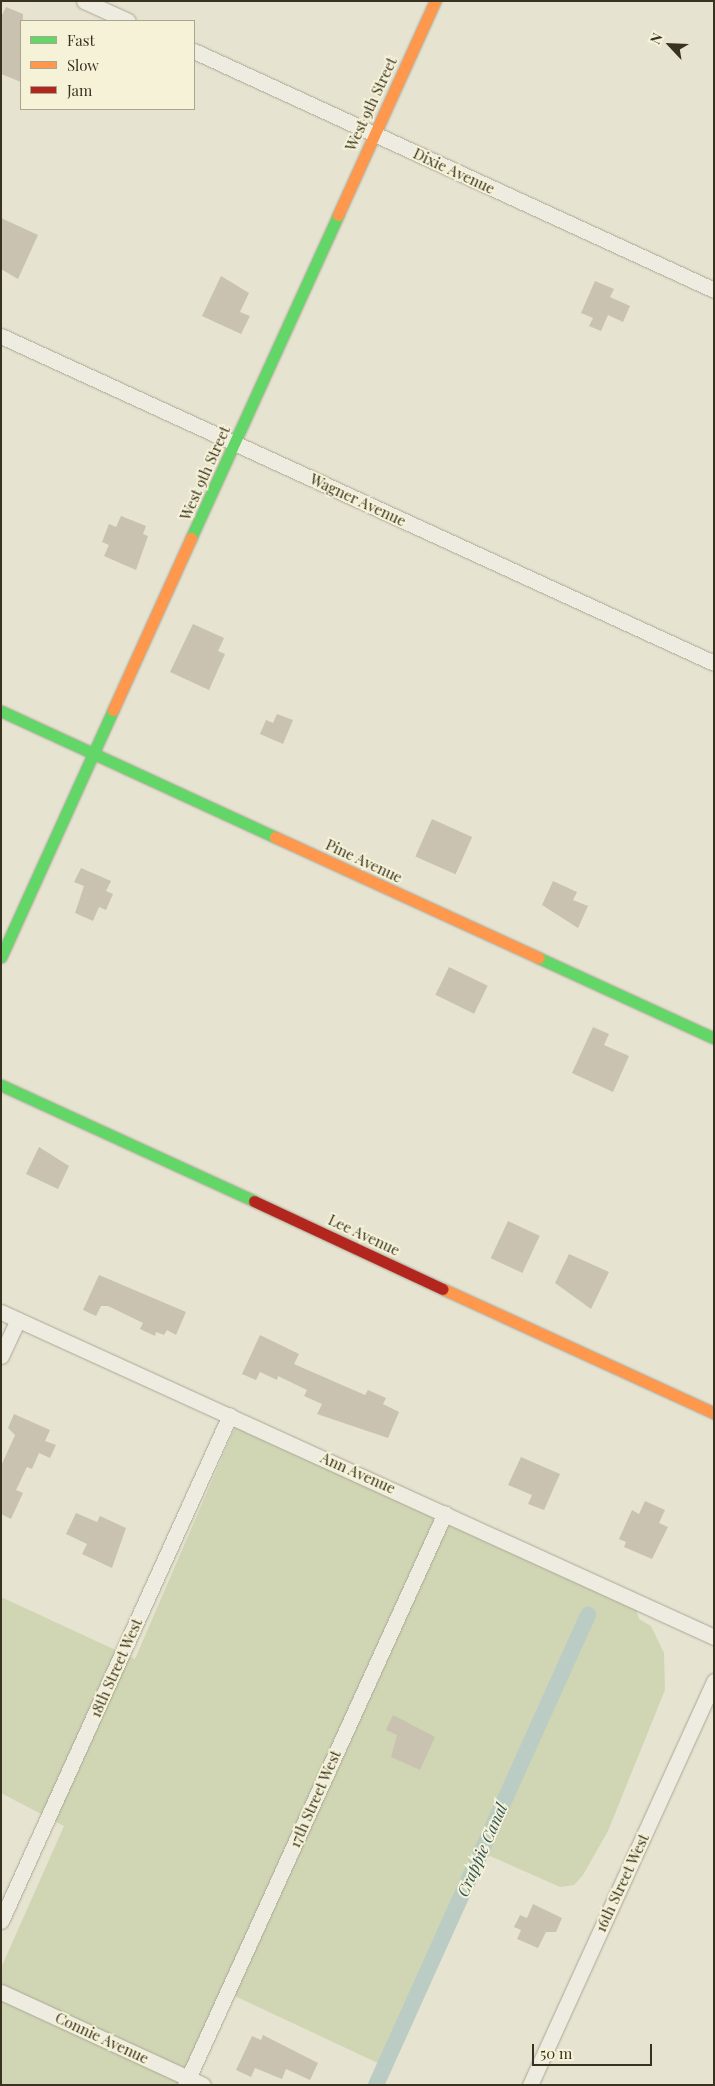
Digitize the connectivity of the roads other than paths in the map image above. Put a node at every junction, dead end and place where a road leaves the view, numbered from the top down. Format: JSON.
{"nodes":[{"id":1,"x":84,"y":1,"type":"edge"},
{"id":2,"x":435,"y":1,"type":"edge"},
{"id":3,"x":126,"y":20,"type":"edge"},
{"id":4,"x":195,"y":52,"type":"edge"},
{"id":5,"x":374,"y":134,"type":"junction"},
{"id":6,"x":714,"y":290,"type":"edge"},
{"id":7,"x":1,"y":336,"type":"edge"},
{"id":8,"x":234,"y":443,"type":"junction"},
{"id":9,"x":714,"y":663,"type":"edge"},
{"id":10,"x":1,"y":711,"type":"edge"},
{"id":11,"x":93,"y":754,"type":"junction"},
{"id":12,"x":1,"y":957,"type":"edge"},
{"id":13,"x":714,"y":1038,"type":"edge"},
{"id":14,"x":1,"y":1085,"type":"edge"},
{"id":15,"x":1,"y":1312,"type":"edge"},
{"id":16,"x":18,"y":1320,"type":"junction"},
{"id":17,"x":1,"y":1356,"type":"edge"},
{"id":18,"x":714,"y":1412,"type":"edge"},
{"id":19,"x":230,"y":1415,"type":"junction"},
{"id":20,"x":444,"y":1513,"type":"junction"},
{"id":21,"x":714,"y":1637,"type":"edge"},
{"id":22,"x":714,"y":1681,"type":"edge"},
{"id":23,"x":1,"y":1921,"type":"edge"},
{"id":24,"x":1,"y":1992,"type":"edge"},
{"id":25,"x":187,"y":2081,"type":"edge"},
{"id":26,"x":531,"y":2084,"type":"edge"},
{"id":27,"x":203,"y":2085,"type":"edge"}],
"edges":[{"from":1,"to":3,"type":"street"},
{"from":2,"to":5,"type":"street","name":"West 9th Street"},
{"from":4,"to":5,"type":"street","name":"Dixie Avenue"},
{"from":5,"to":6,"type":"street","name":"Dixie Avenue"},
{"from":5,"to":8,"type":"street","name":"West 9th Street"},
{"from":7,"to":8,"type":"street","name":"Wagner Avenue"},
{"from":8,"to":9,"type":"street","name":"Wagner Avenue"},
{"from":8,"to":11,"type":"street","name":"West 9th Street"},
{"from":10,"to":11,"type":"street","name":"Pine Avenue"},
{"from":11,"to":12,"type":"street","name":"West 9th Street"},
{"from":11,"to":13,"type":"street","name":"Pine Avenue"},
{"from":14,"to":18,"type":"street","name":"Lee Avenue"},
{"from":15,"to":16,"type":"street","name":"Ann Avenue"},
{"from":16,"to":17,"type":"street"},
{"from":16,"to":19,"type":"street","name":"Ann Avenue"},
{"from":19,"to":20,"type":"street","name":"Ann Avenue"},
{"from":19,"to":23,"type":"street","name":"18th Street West"},
{"from":20,"to":21,"type":"street","name":"Ann Avenue"},
{"from":20,"to":25,"type":"street","name":"17th Street West"},
{"from":22,"to":26,"type":"street","name":"16th Street West"},
{"from":24,"to":25,"type":"street","name":"Connie Avenue"},
{"from":25,"to":27,"type":"street","name":"Connie Avenue"}]}
